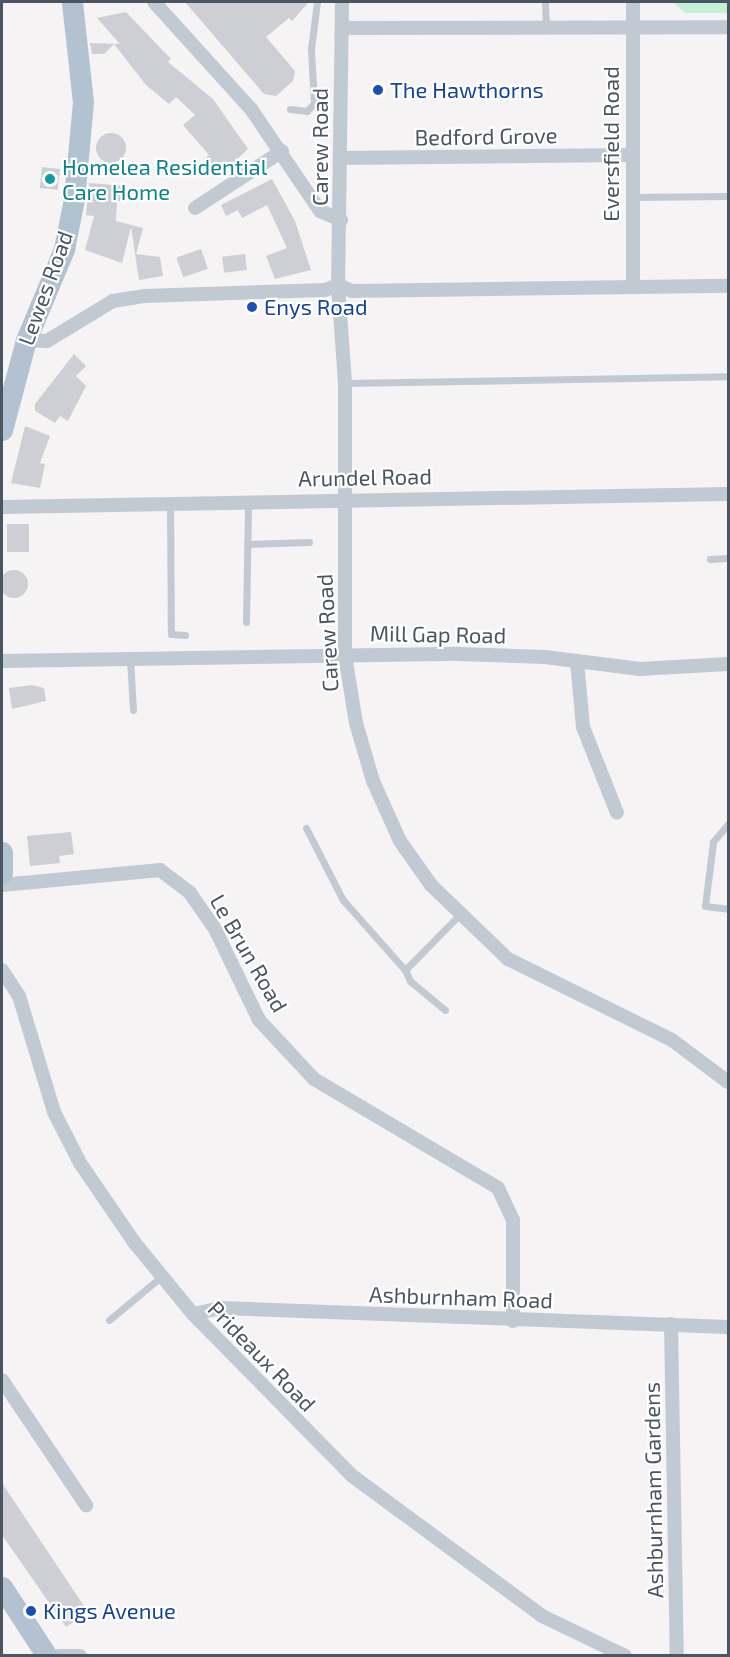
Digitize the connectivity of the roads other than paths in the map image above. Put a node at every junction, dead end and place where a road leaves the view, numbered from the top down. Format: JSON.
{"nodes":[{"id":1,"x":72,"y":2,"type":"edge"},
{"id":2,"x":154,"y":2,"type":"edge"},
{"id":3,"x":317,"y":2,"type":"edge"},
{"id":4,"x":342,"y":2,"type":"edge"},
{"id":5,"x":545,"y":2,"type":"edge"},
{"id":6,"x":633,"y":2,"type":"edge"},
{"id":7,"x":546,"y":26,"type":"junction"},
{"id":8,"x":632,"y":27,"type":"junction"},
{"id":9,"x":729,"y":27,"type":"edge"},
{"id":10,"x":342,"y":28,"type":"junction"},
{"id":11,"x":290,"y":109,"type":"dead end"},
{"id":12,"x":282,"y":151,"type":"junction"},
{"id":13,"x":632,"y":155,"type":"junction"},
{"id":14,"x":341,"y":158,"type":"junction"},
{"id":15,"x":632,"y":196,"type":"junction"},
{"id":16,"x":729,"y":196,"type":"edge"},
{"id":17,"x":195,"y":208,"type":"dead end"},
{"id":18,"x":341,"y":220,"type":"junction"},
{"id":19,"x":338,"y":285,"type":"junction"},
{"id":20,"x":729,"y":286,"type":"edge"},
{"id":21,"x":633,"y":287,"type":"junction"},
{"id":22,"x":26,"y":340,"type":"junction"},
{"id":23,"x":729,"y":376,"type":"edge"},
{"id":24,"x":345,"y":383,"type":"junction"},
{"id":25,"x":2,"y":430,"type":"edge"},
{"id":26,"x":729,"y":494,"type":"edge"},
{"id":27,"x":344,"y":498,"type":"junction"},
{"id":28,"x":249,"y":499,"type":"junction"},
{"id":29,"x":170,"y":503,"type":"junction"},
{"id":30,"x":2,"y":507,"type":"edge"},
{"id":31,"x":309,"y":542,"type":"dead end"},
{"id":32,"x":247,"y":544,"type":"junction"},
{"id":33,"x":729,"y":558,"type":"edge"},
{"id":34,"x":710,"y":559,"type":"dead end"},
{"id":35,"x":246,"y":622,"type":"dead end"},
{"id":36,"x":185,"y":635,"type":"dead end"},
{"id":37,"x":345,"y":655,"type":"junction"},
{"id":38,"x":130,"y":658,"type":"junction"},
{"id":39,"x":2,"y":661,"type":"edge"},
{"id":40,"x":577,"y":661,"type":"junction"},
{"id":41,"x":729,"y":664,"type":"edge"},
{"id":42,"x":133,"y":710,"type":"dead end"},
{"id":43,"x":617,"y":813,"type":"dead end"},
{"id":44,"x":729,"y":824,"type":"edge"},
{"id":45,"x":306,"y":828,"type":"dead end"},
{"id":46,"x":2,"y":852,"type":"edge"},
{"id":47,"x":2,"y":873,"type":"edge"},
{"id":48,"x":2,"y":885,"type":"edge"},
{"id":49,"x":729,"y":909,"type":"edge"},
{"id":50,"x":459,"y":915,"type":"junction"},
{"id":51,"x":2,"y":970,"type":"edge"},
{"id":52,"x":405,"y":970,"type":"junction"},
{"id":53,"x":445,"y":1010,"type":"dead end"},
{"id":54,"x":729,"y":1082,"type":"edge"},
{"id":55,"x":162,"y":1276,"type":"junction"},
{"id":56,"x":193,"y":1314,"type":"junction"},
{"id":57,"x":109,"y":1320,"type":"dead end"},
{"id":58,"x":513,"y":1321,"type":"junction"},
{"id":59,"x":671,"y":1323,"type":"junction"},
{"id":60,"x":729,"y":1327,"type":"edge"},
{"id":61,"x":2,"y":1380,"type":"edge"},
{"id":62,"x":14,"y":1404,"type":"junction"},
{"id":63,"x":2,"y":1412,"type":"edge"},
{"id":64,"x":86,"y":1505,"type":"dead end"},
{"id":65,"x":2,"y":1587,"type":"edge"},
{"id":66,"x":47,"y":1656,"type":"edge"},
{"id":67,"x":57,"y":1656,"type":"edge"},
{"id":68,"x":80,"y":1656,"type":"edge"},
{"id":69,"x":625,"y":1656,"type":"edge"},
{"id":70,"x":677,"y":1656,"type":"edge"}],
"edges":[{"from":1,"to":22,"type":"main road","name":"Lewes Road"},
{"from":2,"to":12,"type":"street"},
{"from":3,"to":11,"type":"lane"},
{"from":4,"to":10,"type":"street","name":"Carew Road"},
{"from":5,"to":7,"type":"lane"},
{"from":6,"to":8,"type":"street","name":"Eversfield Road"},
{"from":7,"to":8,"type":"street"},
{"from":7,"to":10,"type":"street"},
{"from":8,"to":9,"type":"street"},
{"from":8,"to":13,"type":"street","name":"Eversfield Road"},
{"from":10,"to":14,"type":"street","name":"Carew Road"},
{"from":12,"to":17,"type":"street"},
{"from":12,"to":18,"type":"street"},
{"from":13,"to":14,"type":"street","name":"Bedford Grove"},
{"from":13,"to":15,"type":"street","name":"Eversfield Road"},
{"from":14,"to":18,"type":"street","name":"Carew Road"},
{"from":15,"to":16,"type":"lane"},
{"from":15,"to":21,"type":"street","name":"Eversfield Road"},
{"from":18,"to":19,"type":"street","name":"Carew Road"},
{"from":19,"to":21,"type":"street"},
{"from":19,"to":22,"type":"street"},
{"from":19,"to":24,"type":"street","name":"Carew Road"},
{"from":20,"to":21,"type":"street"},
{"from":22,"to":25,"type":"main road","name":"Lewes Road"},
{"from":23,"to":24,"type":"lane"},
{"from":24,"to":27,"type":"street","name":"Carew Road"},
{"from":26,"to":27,"type":"street","name":"Arundel Road"},
{"from":27,"to":28,"type":"street","name":"Arundel Road"},
{"from":27,"to":37,"type":"street","name":"Carew Road"},
{"from":28,"to":29,"type":"street","name":"Arundel Road"},
{"from":28,"to":32,"type":"lane"},
{"from":29,"to":30,"type":"street","name":"Arundel Road"},
{"from":29,"to":36,"type":"lane"},
{"from":31,"to":32,"type":"lane"},
{"from":32,"to":35,"type":"lane"},
{"from":33,"to":34,"type":"lane"},
{"from":37,"to":38,"type":"street","name":"Mill Gap Road"},
{"from":37,"to":40,"type":"street","name":"Mill Gap Road"},
{"from":37,"to":50,"type":"street","name":"Carew Road"},
{"from":38,"to":39,"type":"street","name":"Mill Gap Road"},
{"from":38,"to":42,"type":"lane"},
{"from":40,"to":41,"type":"street","name":"Mill Gap Road"},
{"from":40,"to":43,"type":"street"},
{"from":44,"to":49,"type":"lane"},
{"from":45,"to":52,"type":"lane"},
{"from":46,"to":47,"type":"main road"},
{"from":48,"to":58,"type":"street","name":"Le Brun Road"},
{"from":50,"to":52,"type":"lane"},
{"from":50,"to":54,"type":"street","name":"Carew Road"},
{"from":51,"to":55,"type":"street","name":"Prideaux Road"},
{"from":52,"to":53,"type":"lane"},
{"from":55,"to":56,"type":"street","name":"Prideaux Road"},
{"from":55,"to":57,"type":"lane"},
{"from":56,"to":58,"type":"street","name":"Ashburnham Road"},
{"from":56,"to":69,"type":"street","name":"Prideaux Road"},
{"from":58,"to":59,"type":"street","name":"Ashburnham Road"},
{"from":59,"to":60,"type":"street","name":"Ashburnham Road"},
{"from":59,"to":70,"type":"street","name":"Ashburnham Gardens"},
{"from":61,"to":62,"type":"street"},
{"from":62,"to":63,"type":"street"},
{"from":62,"to":64,"type":"street"},
{"from":65,"to":66,"type":"main road"},
{"from":67,"to":68,"type":"street"}]}
